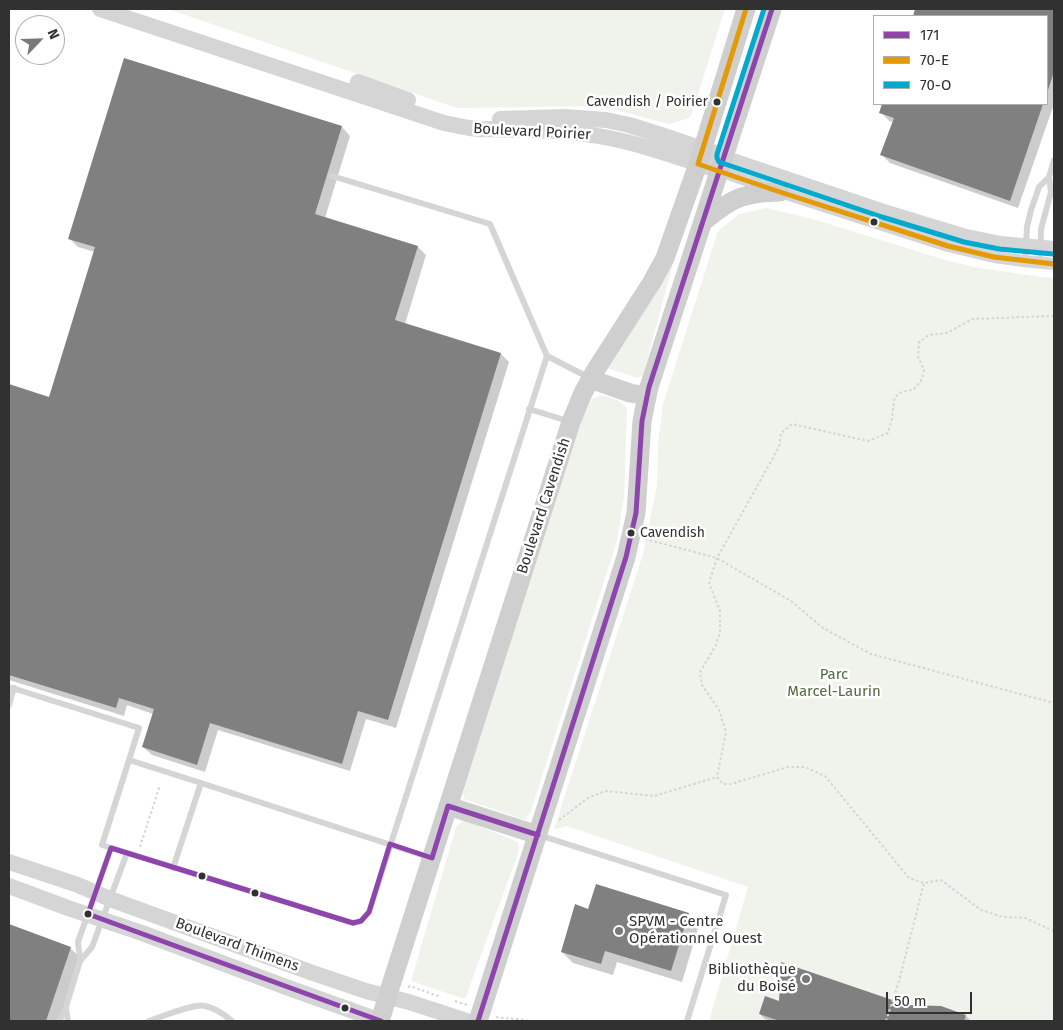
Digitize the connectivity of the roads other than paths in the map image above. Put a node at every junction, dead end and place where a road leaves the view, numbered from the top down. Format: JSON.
{"nodes":[{"id":1,"x":100,"y":9,"type":"edge"},
{"id":2,"x":136,"y":9,"type":"edge"},
{"id":3,"x":746,"y":9,"type":"edge"},
{"id":4,"x":772,"y":9,"type":"edge"},
{"id":5,"x":700,"y":156,"type":"junction"},
{"id":6,"x":1054,"y":160,"type":"edge"},
{"id":7,"x":722,"y":163,"type":"junction"},
{"id":8,"x":332,"y":176,"type":"dead end"},
{"id":9,"x":1049,"y":177,"type":"junction"},
{"id":10,"x":780,"y":192,"type":"junction"},
{"id":11,"x":703,"y":222,"type":"junction"},
{"id":12,"x":1026,"y":246,"type":"junction"},
{"id":13,"x":1040,"y":246,"type":"junction"},
{"id":14,"x":1054,"y":247,"type":"edge"},
{"id":15,"x":1025,"y":262,"type":"junction"},
{"id":16,"x":1040,"y":263,"type":"junction"},
{"id":17,"x":1054,"y":264,"type":"edge"},
{"id":18,"x":547,"y":356,"type":"junction"},
{"id":19,"x":590,"y":379,"type":"junction"},
{"id":20,"x":647,"y":396,"type":"junction"},
{"id":21,"x":529,"y":408,"type":"junction"},
{"id":22,"x":571,"y":422,"type":"junction"},
{"id":23,"x":11,"y":688,"type":"edge"},
{"id":24,"x":9,"y":705,"type":"edge"},
{"id":25,"x":129,"y":760,"type":"junction"},
{"id":26,"x":201,"y":783,"type":"junction"},
{"id":27,"x":448,"y":806,"type":"junction"},
{"id":28,"x":538,"y":835,"type":"junction"},
{"id":29,"x":390,"y":844,"type":"junction"},
{"id":30,"x":111,"y":848,"type":"junction"},
{"id":31,"x":127,"y":853,"type":"junction"},
{"id":32,"x":432,"y":858,"type":"junction"},
{"id":33,"x":9,"y":862,"type":"edge"},
{"id":34,"x":173,"y":868,"type":"junction"},
{"id":35,"x":9,"y":886,"type":"edge"},
{"id":36,"x":95,"y":893,"type":"junction"},
{"id":37,"x":110,"y":899,"type":"junction"},
{"id":38,"x":95,"y":916,"type":"junction"},
{"id":39,"x":80,"y":961,"type":"junction"},
{"id":40,"x":388,"y":996,"type":"junction"},
{"id":41,"x":66,"y":1009,"type":"junction"},
{"id":42,"x":59,"y":1021,"type":"edge"},
{"id":43,"x":68,"y":1021,"type":"edge"},
{"id":44,"x":149,"y":1021,"type":"edge"},
{"id":45,"x":232,"y":1021,"type":"edge"},
{"id":46,"x":380,"y":1021,"type":"edge"},
{"id":47,"x":467,"y":1021,"type":"edge"},
{"id":48,"x":478,"y":1021,"type":"edge"},
{"id":49,"x":686,"y":1021,"type":"edge"}],
"edges":[{"from":1,"to":5,"type":"street","name":"Boulevard Poirier"},
{"from":2,"to":5,"type":"street","name":"Boulevard Poirier"},
{"from":3,"to":5,"type":"main road","name":"Boulevard Cavendish"},
{"from":4,"to":7,"type":"main road"},
{"from":5,"to":7,"type":"street","name":"Boulevard Poirier"},
{"from":5,"to":19,"type":"main road","name":"Boulevard Cavendish"},
{"from":6,"to":9,"type":"lane"},
{"from":7,"to":10,"type":"street","name":"Boulevard Poirier"},
{"from":7,"to":11,"type":"main road"},
{"from":7,"to":12,"type":"street","name":"Boulevard Poirier"},
{"from":8,"to":18,"type":"lane"},
{"from":9,"to":12,"type":"lane"},
{"from":9,"to":13,"type":"lane"},
{"from":10,"to":11,"type":"main road"},
{"from":10,"to":15,"type":"street","name":"Boulevard Poirier"},
{"from":11,"to":20,"type":"main road"},
{"from":12,"to":13,"type":"street","name":"Boulevard Poirier"},
{"from":12,"to":15,"type":"lane"},
{"from":13,"to":14,"type":"street","name":"Boulevard Poirier"},
{"from":13,"to":16,"type":"lane"},
{"from":15,"to":16,"type":"street","name":"Boulevard Poirier"},
{"from":16,"to":17,"type":"street","name":"Boulevard Poirier"},
{"from":18,"to":19,"type":"lane"},
{"from":18,"to":21,"type":"lane"},
{"from":19,"to":20,"type":"main road"},
{"from":19,"to":22,"type":"main road","name":"Boulevard Cavendish"},
{"from":20,"to":28,"type":"main road"},
{"from":21,"to":22,"type":"lane"},
{"from":21,"to":29,"type":"lane"},
{"from":22,"to":27,"type":"main road","name":"Boulevard Cavendish"},
{"from":23,"to":24,"type":"lane"},
{"from":23,"to":25,"type":"lane"},
{"from":25,"to":26,"type":"lane"},
{"from":25,"to":30,"type":"lane"},
{"from":26,"to":29,"type":"lane"},
{"from":26,"to":34,"type":"lane"},
{"from":27,"to":28,"type":"main road"},
{"from":27,"to":32,"type":"main road","name":"Boulevard Cavendish"},
{"from":28,"to":48,"type":"main road"},
{"from":28,"to":49,"type":"lane"},
{"from":29,"to":32,"type":"lane"},
{"from":29,"to":34,"type":"lane"},
{"from":30,"to":31,"type":"lane"},
{"from":30,"to":36,"type":"lane"},
{"from":31,"to":34,"type":"lane"},
{"from":31,"to":37,"type":"lane"},
{"from":32,"to":40,"type":"main road","name":"Boulevard Cavendish"},
{"from":33,"to":36,"type":"street","name":"Boulevard Thimens"},
{"from":35,"to":38,"type":"street","name":"Boulevard Thimens"},
{"from":36,"to":37,"type":"street","name":"Boulevard Thimens"},
{"from":36,"to":38,"type":"lane"},
{"from":37,"to":38,"type":"lane"},
{"from":37,"to":40,"type":"street","name":"Boulevard Thimens"},
{"from":38,"to":39,"type":"lane"},
{"from":38,"to":39,"type":"lane"},
{"from":38,"to":46,"type":"street","name":"Boulevard Thimens"},
{"from":39,"to":41,"type":"lane"},
{"from":40,"to":46,"type":"main road","name":"Boulevard Cavendish"},
{"from":40,"to":47,"type":"street","name":"Boulevard Thimens"},
{"from":41,"to":42,"type":"lane"},
{"from":41,"to":43,"type":"lane"},
{"from":44,"to":45,"type":"lane"}]}
